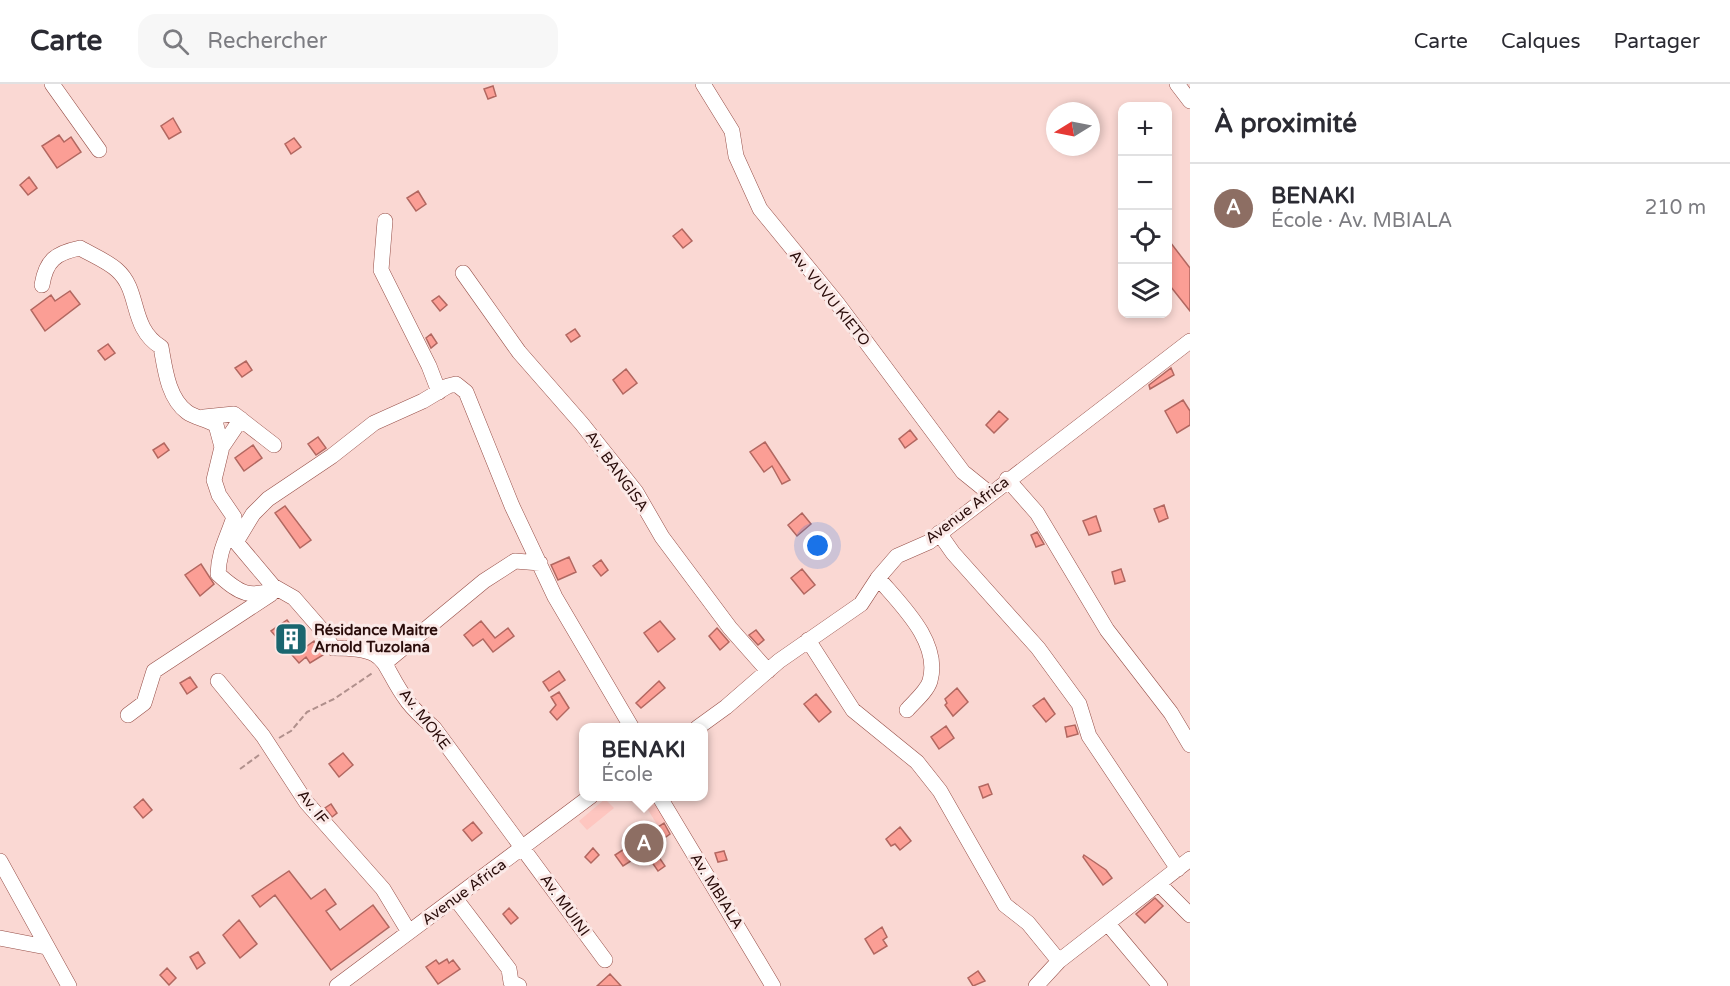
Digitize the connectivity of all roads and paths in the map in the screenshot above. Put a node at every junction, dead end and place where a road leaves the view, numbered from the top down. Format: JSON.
{"nodes":[{"id":1,"x":52,"y":84,"type":"edge"},
{"id":2,"x":703,"y":84,"type":"edge"},
{"id":3,"x":1177,"y":84,"type":"edge"},
{"id":4,"x":1190,"y":101,"type":"edge"},
{"id":5,"x":99,"y":150,"type":"dead end"},
{"id":6,"x":385,"y":220,"type":"dead end"},
{"id":7,"x":463,"y":273,"type":"dead end"},
{"id":8,"x":42,"y":285,"type":"dead end"},
{"id":9,"x":1190,"y":341,"type":"edge"},
{"id":10,"x":439,"y":392,"type":"junction"},
{"id":11,"x":204,"y":417,"type":"junction"},
{"id":12,"x":241,"y":419,"type":"junction"},
{"id":13,"x":274,"y":445,"type":"dead end"},
{"id":14,"x":222,"y":447,"type":"junction"},
{"id":15,"x":1007,"y":479,"type":"junction"},
{"id":16,"x":989,"y":493,"type":"junction"},
{"id":17,"x":939,"y":533,"type":"junction"},
{"id":18,"x":540,"y":563,"type":"junction"},
{"id":19,"x":878,"y":578,"type":"junction"},
{"id":20,"x":278,"y":589,"type":"junction"},
{"id":21,"x":808,"y":640,"type":"junction"},
{"id":22,"x":381,"y":667,"type":"junction"},
{"id":23,"x":768,"y":671,"type":"junction"},
{"id":24,"x":218,"y":681,"type":"dead end"},
{"id":25,"x":907,"y":710,"type":"dead end"},
{"id":26,"x":128,"y":715,"type":"dead end"},
{"id":27,"x":629,"y":723,"type":"edge"},
{"id":28,"x":703,"y":723,"type":"edge"},
{"id":29,"x":277,"y":740,"type":"dead end"},
{"id":30,"x":1190,"y":745,"type":"edge"},
{"id":31,"x":262,"y":753,"type":"dead end"},
{"id":32,"x":240,"y":769,"type":"dead end"},
{"id":33,"x":585,"y":801,"type":"edge"},
{"id":34,"x":662,"y":801,"type":"edge"},
{"id":35,"x":524,"y":849,"type":"junction"},
{"id":36,"x":0,"y":861,"type":"edge"},
{"id":37,"x":1184,"y":864,"type":"edge"},
{"id":38,"x":1159,"y":884,"type":"junction"},
{"id":39,"x":455,"y":898,"type":"junction"},
{"id":40,"x":1190,"y":915,"type":"edge"},
{"id":41,"x":1108,"y":924,"type":"junction"},
{"id":42,"x":409,"y":932,"type":"junction"},
{"id":43,"x":0,"y":938,"type":"edge"},
{"id":44,"x":46,"y":946,"type":"junction"},
{"id":45,"x":605,"y":960,"type":"dead end"},
{"id":46,"x":1059,"y":961,"type":"junction"},
{"id":47,"x":69,"y":986,"type":"edge"},
{"id":48,"x":337,"y":986,"type":"edge"},
{"id":49,"x":519,"y":986,"type":"edge"},
{"id":50,"x":773,"y":986,"type":"edge"},
{"id":51,"x":1037,"y":986,"type":"edge"},
{"id":52,"x":1160,"y":986,"type":"edge"}],
"edges":[{"from":1,"to":5,"type":"street"},
{"from":2,"to":16,"type":"street","name":"Av. VUVU KIETO"},
{"from":3,"to":4,"type":"street"},
{"from":6,"to":10,"type":"street"},
{"from":7,"to":23,"type":"street","name":"Av. BANGISA"},
{"from":8,"to":11,"type":"street"},
{"from":9,"to":15,"type":"street","name":"Avenue Africa"},
{"from":10,"to":18,"type":"street"},
{"from":10,"to":20,"type":"street"},
{"from":11,"to":12,"type":"street"},
{"from":11,"to":14,"type":"street"},
{"from":12,"to":13,"type":"street"},
{"from":12,"to":14,"type":"street"},
{"from":14,"to":20,"type":"street"},
{"from":15,"to":16,"type":"street","name":"Avenue Africa"},
{"from":15,"to":30,"type":"street"},
{"from":16,"to":17,"type":"street","name":"Avenue Africa"},
{"from":17,"to":19,"type":"street","name":"Avenue Africa"},
{"from":17,"to":37,"type":"street"},
{"from":18,"to":22,"type":"street"},
{"from":18,"to":27,"type":"street"},
{"from":19,"to":21,"type":"street","name":"Avenue Africa"},
{"from":19,"to":25,"type":"street"},
{"from":20,"to":22,"type":"street"},
{"from":20,"to":26,"type":"street"},
{"from":21,"to":23,"type":"street","name":"Avenue Africa"},
{"from":21,"to":46,"type":"street"},
{"from":22,"to":29,"type":"path"},
{"from":22,"to":35,"type":"street","name":"Av. MOKE"},
{"from":23,"to":28,"type":"street","name":"Avenue Africa"},
{"from":24,"to":42,"type":"street","name":"Av. IF"},
{"from":31,"to":32,"type":"path"},
{"from":33,"to":35,"type":"street","name":"Avenue Africa"},
{"from":34,"to":50,"type":"street","name":"Av. MBIALA"},
{"from":35,"to":39,"type":"street","name":"Avenue Africa"},
{"from":35,"to":45,"type":"street","name":"Av. MUINI"},
{"from":36,"to":44,"type":"street"},
{"from":37,"to":38,"type":"street"},
{"from":38,"to":40,"type":"street"},
{"from":38,"to":41,"type":"street"},
{"from":39,"to":42,"type":"street","name":"Avenue Africa"},
{"from":39,"to":49,"type":"street"},
{"from":41,"to":46,"type":"street"},
{"from":41,"to":52,"type":"street"},
{"from":42,"to":48,"type":"street","name":"Avenue Africa"},
{"from":43,"to":44,"type":"street"},
{"from":44,"to":47,"type":"street"},
{"from":46,"to":51,"type":"street"}]}
